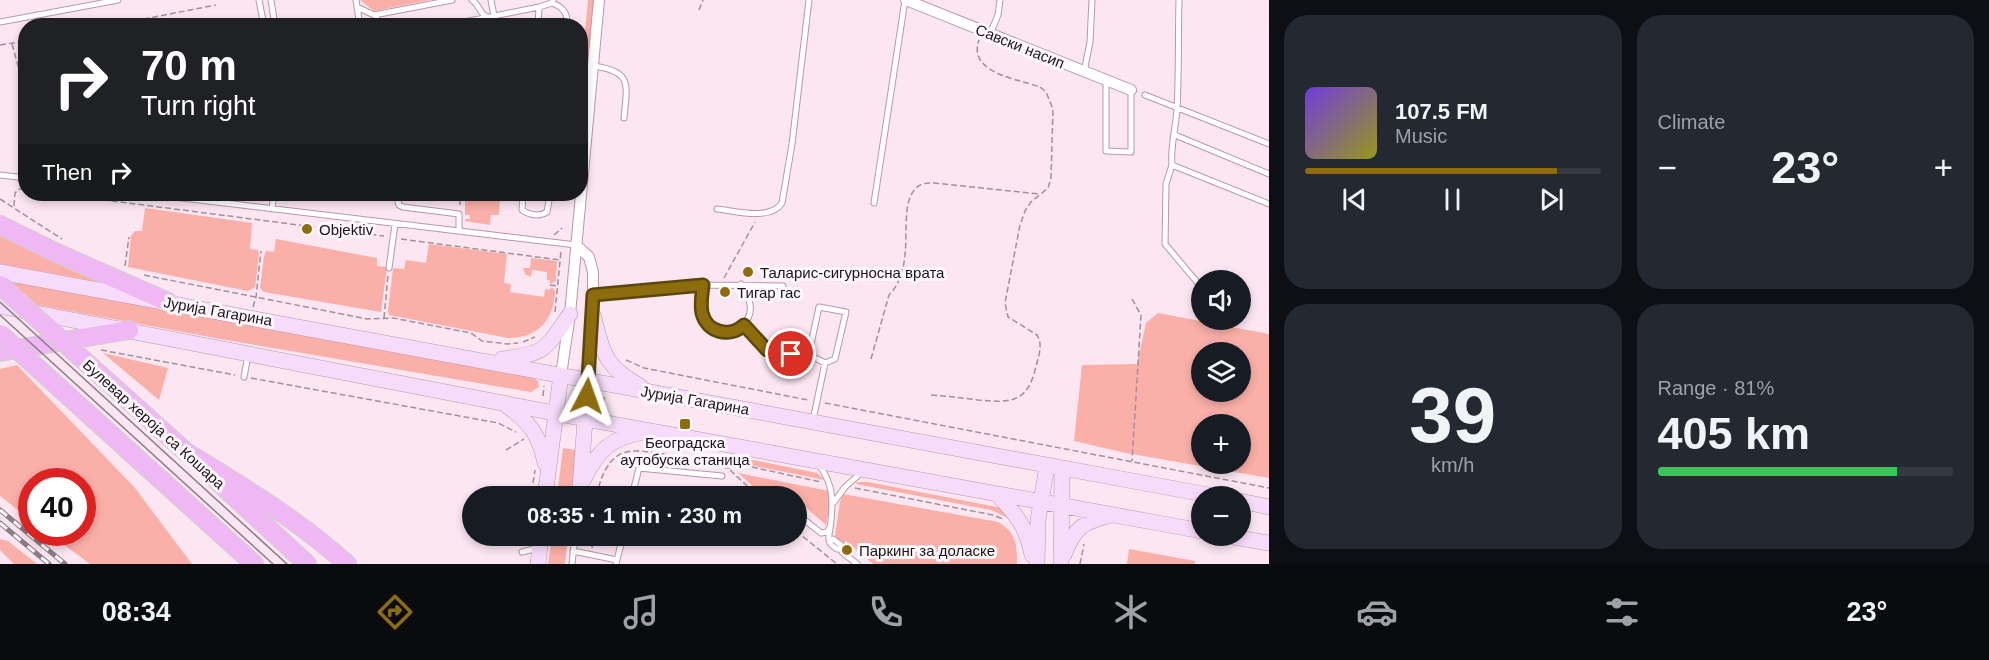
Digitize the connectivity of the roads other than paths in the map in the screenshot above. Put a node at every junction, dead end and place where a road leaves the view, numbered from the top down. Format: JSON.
{"nodes":[{"id":1,"x":118,"y":0,"type":"edge"},
{"id":2,"x":260,"y":0,"type":"edge"},
{"id":3,"x":271,"y":0,"type":"edge"},
{"id":4,"x":356,"y":0,"type":"edge"},
{"id":5,"x":452,"y":0,"type":"edge"},
{"id":6,"x":472,"y":0,"type":"edge"},
{"id":7,"x":491,"y":0,"type":"edge"},
{"id":8,"x":599,"y":0,"type":"edge"},
{"id":9,"x":809,"y":0,"type":"edge"},
{"id":10,"x":905,"y":0,"type":"edge"},
{"id":11,"x":1000,"y":0,"type":"edge"},
{"id":12,"x":1092,"y":0,"type":"edge"},
{"id":13,"x":1179,"y":0,"type":"edge"},
{"id":14,"x":552,"y":2,"type":"edge"},
{"id":15,"x":357,"y":7,"type":"junction"},
{"id":16,"x":539,"y":7,"type":"junction"},
{"id":17,"x":376,"y":15,"type":"junction"},
{"id":18,"x":494,"y":16,"type":"junction"},
{"id":19,"x":487,"y":17,"type":"junction"},
{"id":20,"x":21,"y":18,"type":"edge"},
{"id":21,"x":263,"y":18,"type":"edge"},
{"id":22,"x":274,"y":18,"type":"edge"},
{"id":23,"x":359,"y":18,"type":"edge"},
{"id":24,"x":377,"y":18,"type":"edge"},
{"id":25,"x":482,"y":18,"type":"edge"},
{"id":26,"x":538,"y":18,"type":"edge"},
{"id":27,"x":568,"y":18,"type":"edge"},
{"id":28,"x":18,"y":19,"type":"edge"},
{"id":29,"x":0,"y":22,"type":"edge"},
{"id":30,"x":987,"y":33,"type":"junction"},
{"id":31,"x":593,"y":66,"type":"junction"},
{"id":32,"x":1084,"y":72,"type":"junction"},
{"id":33,"x":1106,"y":80,"type":"junction"},
{"id":34,"x":1133,"y":91,"type":"joint"},
{"id":35,"x":1145,"y":95,"type":"dead end"},
{"id":36,"x":1177,"y":108,"type":"junction"},
{"id":37,"x":624,"y":118,"type":"dead end"},
{"id":38,"x":588,"y":119,"type":"edge"},
{"id":39,"x":1175,"y":135,"type":"junction"},
{"id":40,"x":1269,"y":144,"type":"edge"},
{"id":41,"x":1172,"y":165,"type":"junction"},
{"id":42,"x":1269,"y":174,"type":"edge"},
{"id":43,"x":0,"y":175,"type":"edge"},
{"id":44,"x":18,"y":177,"type":"edge"},
{"id":45,"x":210,"y":201,"type":"edge"},
{"id":46,"x":273,"y":201,"type":"edge"},
{"id":47,"x":398,"y":201,"type":"edge"},
{"id":48,"x":523,"y":201,"type":"edge"},
{"id":49,"x":549,"y":201,"type":"edge"},
{"id":50,"x":580,"y":201,"type":"edge"},
{"id":51,"x":874,"y":203,"type":"dead end"},
{"id":52,"x":1269,"y":204,"type":"edge"},
{"id":53,"x":272,"y":208,"type":"junction"},
{"id":54,"x":717,"y":209,"type":"dead end"},
{"id":55,"x":395,"y":224,"type":"junction"},
{"id":56,"x":0,"y":225,"type":"edge"},
{"id":57,"x":459,"y":231,"type":"junction"},
{"id":58,"x":576,"y":245,"type":"junction"},
{"id":59,"x":389,"y":268,"type":"road end"},
{"id":60,"x":0,"y":272,"type":"edge"},
{"id":61,"x":1191,"y":275,"type":"edge"},
{"id":62,"x":741,"y":284,"type":"junction"},
{"id":63,"x":0,"y":285,"type":"edge"},
{"id":64,"x":703,"y":285,"type":"junction"},
{"id":65,"x":783,"y":286,"type":"dead end"},
{"id":66,"x":593,"y":295,"type":"junction"},
{"id":67,"x":168,"y":302,"type":"junction"},
{"id":68,"x":0,"y":306,"type":"edge"},
{"id":69,"x":570,"y":314,"type":"junction"},
{"id":70,"x":593,"y":315,"type":"junction"},
{"id":71,"x":744,"y":325,"type":"junction"},
{"id":72,"x":129,"y":330,"type":"junction"},
{"id":73,"x":0,"y":334,"type":"edge"},
{"id":74,"x":0,"y":352,"type":"edge"},
{"id":75,"x":248,"y":353,"type":"junction"},
{"id":76,"x":813,"y":357,"type":"junction"},
{"id":77,"x":487,"y":361,"type":"junction"},
{"id":78,"x":825,"y":363,"type":"junction"},
{"id":79,"x":554,"y":374,"type":"junction"},
{"id":80,"x":244,"y":376,"type":"road end"},
{"id":81,"x":588,"y":381,"type":"junction"},
{"id":82,"x":651,"y":392,"type":"junction"},
{"id":83,"x":502,"y":402,"type":"junction"},
{"id":84,"x":548,"y":411,"type":"junction"},
{"id":85,"x":585,"y":419,"type":"junction"},
{"id":86,"x":813,"y":422,"type":"junction"},
{"id":87,"x":652,"y":431,"type":"junction"},
{"id":88,"x":186,"y":452,"type":"junction"},
{"id":89,"x":816,"y":462,"type":"junction"},
{"id":90,"x":1054,"y":467,"type":"junction"},
{"id":91,"x":864,"y":471,"type":"junction"},
{"id":92,"x":548,"y":472,"type":"junction"},
{"id":93,"x":722,"y":476,"type":"dead end"},
{"id":94,"x":542,"y":486,"type":"edge"},
{"id":95,"x":579,"y":486,"type":"edge"},
{"id":96,"x":581,"y":486,"type":"edge"},
{"id":97,"x":634,"y":486,"type":"edge"},
{"id":98,"x":1191,"y":492,"type":"edge"},
{"id":99,"x":997,"y":494,"type":"junction"},
{"id":100,"x":1040,"y":501,"type":"junction"},
{"id":101,"x":1251,"y":503,"type":"edge"},
{"id":102,"x":834,"y":504,"type":"junction"},
{"id":103,"x":1061,"y":505,"type":"junction"},
{"id":104,"x":1269,"y":507,"type":"edge"},
{"id":105,"x":1116,"y":514,"type":"junction"},
{"id":106,"x":807,"y":522,"type":"edge"},
{"id":107,"x":830,"y":526,"type":"junction"},
{"id":108,"x":1191,"y":529,"type":"edge"},
{"id":109,"x":1251,"y":540,"type":"edge"},
{"id":110,"x":1269,"y":543,"type":"edge"},
{"id":111,"x":540,"y":546,"type":"edge"},
{"id":112,"x":574,"y":546,"type":"edge"},
{"id":113,"x":620,"y":546,"type":"edge"},
{"id":114,"x":573,"y":552,"type":"junction"},
{"id":115,"x":616,"y":562,"type":"edge"},
{"id":116,"x":254,"y":564,"type":"edge"},
{"id":117,"x":307,"y":564,"type":"edge"},
{"id":118,"x":347,"y":564,"type":"edge"},
{"id":119,"x":537,"y":564,"type":"edge"},
{"id":120,"x":572,"y":564,"type":"edge"},
{"id":121,"x":856,"y":564,"type":"edge"},
{"id":122,"x":1035,"y":564,"type":"edge"},
{"id":123,"x":1061,"y":564,"type":"edge"}],
"edges":[{"from":1,"to":20,"type":"lane"},
{"from":2,"to":21,"type":"lane"},
{"from":3,"to":22,"type":"lane"},
{"from":4,"to":15,"type":"lane"},
{"from":5,"to":17,"type":"lane"},
{"from":6,"to":19,"type":"lane"},
{"from":7,"to":18,"type":"lane"},
{"from":8,"to":31,"type":"street"},
{"from":9,"to":54,"type":"lane"},
{"from":10,"to":30,"type":"street","name":"Савски насип"},
{"from":10,"to":51,"type":"lane"},
{"from":11,"to":30,"type":"lane"},
{"from":12,"to":32,"type":"lane"},
{"from":13,"to":36,"type":"lane"},
{"from":14,"to":16,"type":"lane"},
{"from":14,"to":27,"type":"lane"},
{"from":15,"to":17,"type":"lane"},
{"from":15,"to":23,"type":"lane"},
{"from":16,"to":18,"type":"lane"},
{"from":16,"to":26,"type":"lane"},
{"from":17,"to":24,"type":"lane"},
{"from":18,"to":19,"type":"lane"},
{"from":19,"to":25,"type":"lane"},
{"from":28,"to":29,"type":"lane"},
{"from":30,"to":32,"type":"street","name":"Савски насип"},
{"from":31,"to":37,"type":"lane"},
{"from":31,"to":38,"type":"street"},
{"from":32,"to":33,"type":"street","name":"Савски насип"},
{"from":33,"to":34,"type":"street","name":"Савски насип"},
{"from":33,"to":34,"type":"lane"},
{"from":35,"to":36,"type":"lane"},
{"from":36,"to":39,"type":"lane"},
{"from":36,"to":40,"type":"lane"},
{"from":39,"to":41,"type":"lane"},
{"from":39,"to":42,"type":"lane"},
{"from":41,"to":52,"type":"lane"},
{"from":41,"to":61,"type":"lane"},
{"from":43,"to":44,"type":"lane"},
{"from":45,"to":53,"type":"lane"},
{"from":46,"to":53,"type":"lane"},
{"from":47,"to":57,"type":"lane"},
{"from":48,"to":49,"type":"lane"},
{"from":50,"to":58,"type":"street"},
{"from":53,"to":55,"type":"lane"},
{"from":55,"to":57,"type":"lane"},
{"from":55,"to":59,"type":"lane"},
{"from":56,"to":67,"type":"main road"},
{"from":57,"to":58,"type":"lane"},
{"from":58,"to":66,"type":"street"},
{"from":58,"to":69,"type":"street"},
{"from":60,"to":67,"type":"main road","name":"Јурија Гагарина"},
{"from":62,"to":64,"type":"lane"},
{"from":62,"to":65,"type":"lane"},
{"from":62,"to":71,"type":"lane"},
{"from":63,"to":88,"type":"main road","name":"Булевар хероја са Кошара","bridge":true},
{"from":64,"to":66,"type":"lane"},
{"from":64,"to":71,"type":"lane"},
{"from":66,"to":70,"type":"street"},
{"from":67,"to":77,"type":"main road","name":"Јурија Гагарина"},
{"from":68,"to":72,"type":"main road"},
{"from":69,"to":77,"type":"main road"},
{"from":69,"to":79,"type":"street"},
{"from":70,"to":81,"type":"street"},
{"from":70,"to":82,"type":"main road"},
{"from":71,"to":76,"type":"lane"},
{"from":72,"to":74,"type":"main road"},
{"from":72,"to":75,"type":"main road"},
{"from":73,"to":116,"type":"main road","bridge":true},
{"from":75,"to":80,"type":"lane"},
{"from":75,"to":83,"type":"main road"},
{"from":76,"to":78,"type":"lane"},
{"from":76,"to":78,"type":"lane"},
{"from":77,"to":79,"type":"main road","name":"Јурија Гагарина"},
{"from":78,"to":86,"type":"lane"},
{"from":79,"to":81,"type":"main road","name":"Јурија Гагарина"},
{"from":79,"to":84,"type":"main road"},
{"from":81,"to":82,"type":"main road","name":"Јурија Гагарина"},
{"from":81,"to":85,"type":"main road"},
{"from":82,"to":86,"type":"main road","name":"Јурија Гагарина"},
{"from":83,"to":84,"type":"main road"},
{"from":83,"to":92,"type":"main road"},
{"from":84,"to":85,"type":"main road"},
{"from":84,"to":92,"type":"main road"},
{"from":85,"to":87,"type":"main road"},
{"from":85,"to":95,"type":"main road"},
{"from":86,"to":90,"type":"main road","name":"Јурија Гагарина"},
{"from":87,"to":89,"type":"main road"},
{"from":87,"to":96,"type":"main road"},
{"from":88,"to":117,"type":"main road","name":"Булевар хероја са Кошара"},
{"from":88,"to":118,"type":"main road"},
{"from":89,"to":91,"type":"main road"},
{"from":89,"to":102,"type":"lane"},
{"from":90,"to":98,"type":"main road","name":"Јурија Гагарина"},
{"from":90,"to":100,"type":"main road"},
{"from":90,"to":103,"type":"main road"},
{"from":91,"to":99,"type":"main road"},
{"from":91,"to":102,"type":"lane"},
{"from":92,"to":94,"type":"main road"},
{"from":93,"to":97,"type":"lane"},
{"from":99,"to":100,"type":"main road"},
{"from":99,"to":122,"type":"main road"},
{"from":100,"to":103,"type":"main road"},
{"from":100,"to":122,"type":"main road"},
{"from":101,"to":104,"type":"main road"},
{"from":102,"to":107,"type":"lane"},
{"from":103,"to":105,"type":"main road"},
{"from":103,"to":123,"type":"main road"},
{"from":105,"to":108,"type":"main road"},
{"from":105,"to":123,"type":"main road"},
{"from":106,"to":107,"type":"lane"},
{"from":107,"to":121,"type":"lane"},
{"from":109,"to":110,"type":"main road"},
{"from":111,"to":119,"type":"main road"},
{"from":112,"to":114,"type":"lane"},
{"from":113,"to":115,"type":"lane"},
{"from":114,"to":115,"type":"lane"},
{"from":114,"to":120,"type":"lane"}]}
